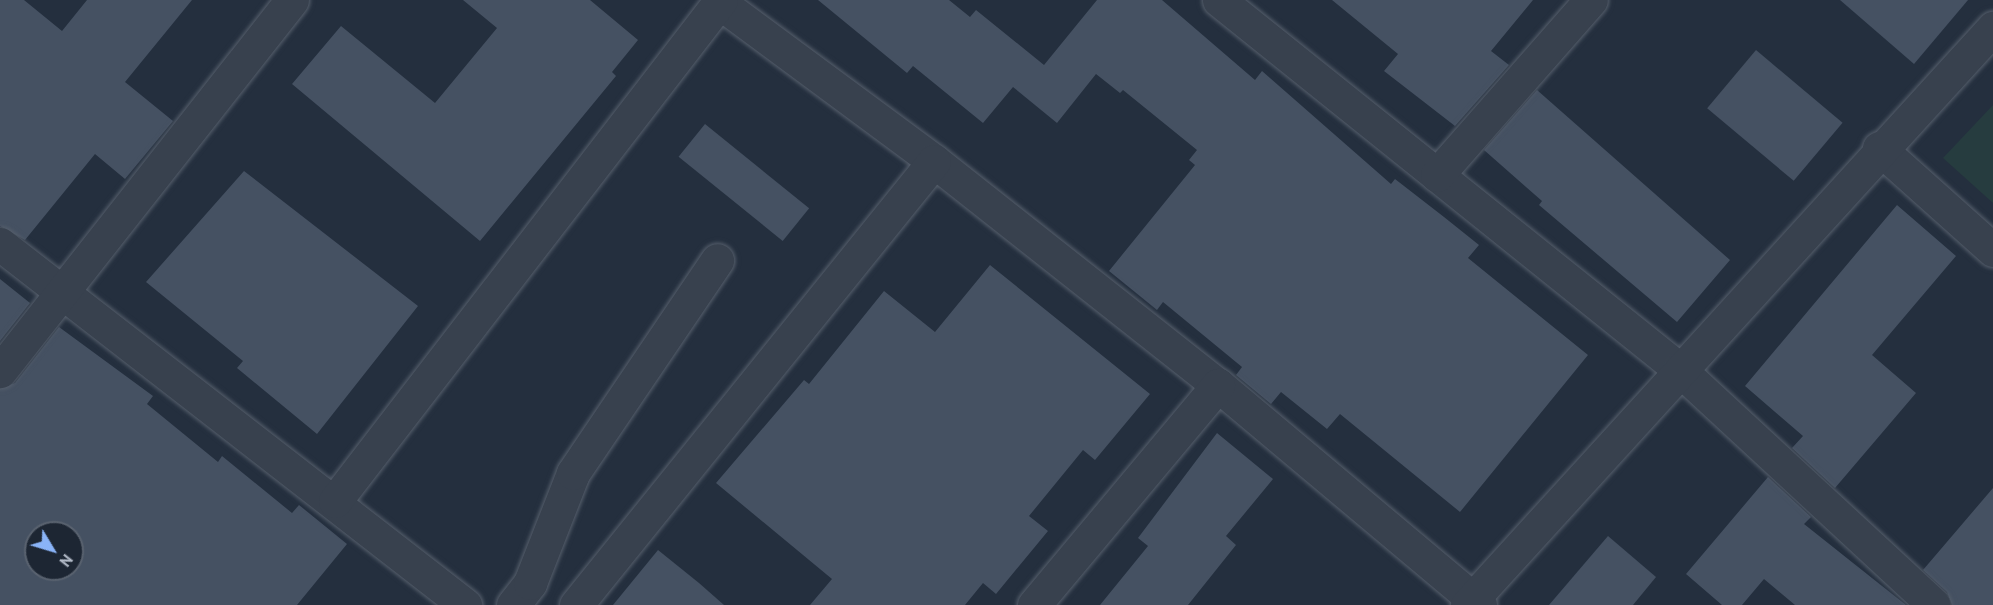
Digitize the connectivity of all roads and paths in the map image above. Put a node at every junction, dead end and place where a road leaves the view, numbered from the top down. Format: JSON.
{"nodes":[{"id":1,"x":292,"y":0,"type":"edge"},
{"id":2,"x":1219,"y":0,"type":"edge"},
{"id":3,"x":1591,"y":0,"type":"edge"},
{"id":4,"x":720,"y":1,"type":"edge"},
{"id":5,"x":1993,"y":28,"type":"edge"},
{"id":6,"x":1879,"y":148,"type":"junction"},
{"id":7,"x":934,"y":161,"type":"junction"},
{"id":8,"x":1437,"y":175,"type":"junction"},
{"id":9,"x":0,"y":244,"type":"edge"},
{"id":10,"x":1993,"y":250,"type":"edge"},
{"id":11,"x":717,"y":260,"type":"dead end"},
{"id":12,"x":62,"y":294,"type":"junction"},
{"id":13,"x":1679,"y":369,"type":"junction"},
{"id":14,"x":0,"y":372,"type":"edge"},
{"id":15,"x":1218,"y":385,"type":"junction"},
{"id":16,"x":335,"y":501,"type":"junction"},
{"id":17,"x":1473,"y":603,"type":"edge"},
{"id":18,"x":465,"y":605,"type":"edge"},
{"id":19,"x":513,"y":605,"type":"edge"},
{"id":20,"x":576,"y":605,"type":"edge"},
{"id":21,"x":1034,"y":605,"type":"edge"},
{"id":22,"x":1934,"y":605,"type":"edge"}],
"edges":[{"from":1,"to":12,"type":"street"},
{"from":2,"to":8,"type":"street"},
{"from":3,"to":8,"type":"street"},
{"from":4,"to":7,"type":"street"},
{"from":4,"to":16,"type":"street"},
{"from":5,"to":6,"type":"street"},
{"from":6,"to":10,"type":"street"},
{"from":6,"to":13,"type":"street"},
{"from":7,"to":15,"type":"street"},
{"from":7,"to":20,"type":"street"},
{"from":8,"to":13,"type":"street"},
{"from":9,"to":12,"type":"street"},
{"from":11,"to":19,"type":"street"},
{"from":12,"to":14,"type":"street"},
{"from":12,"to":16,"type":"street"},
{"from":13,"to":17,"type":"street"},
{"from":13,"to":22,"type":"street"},
{"from":15,"to":17,"type":"street"},
{"from":15,"to":21,"type":"street"},
{"from":16,"to":18,"type":"street"}]}
